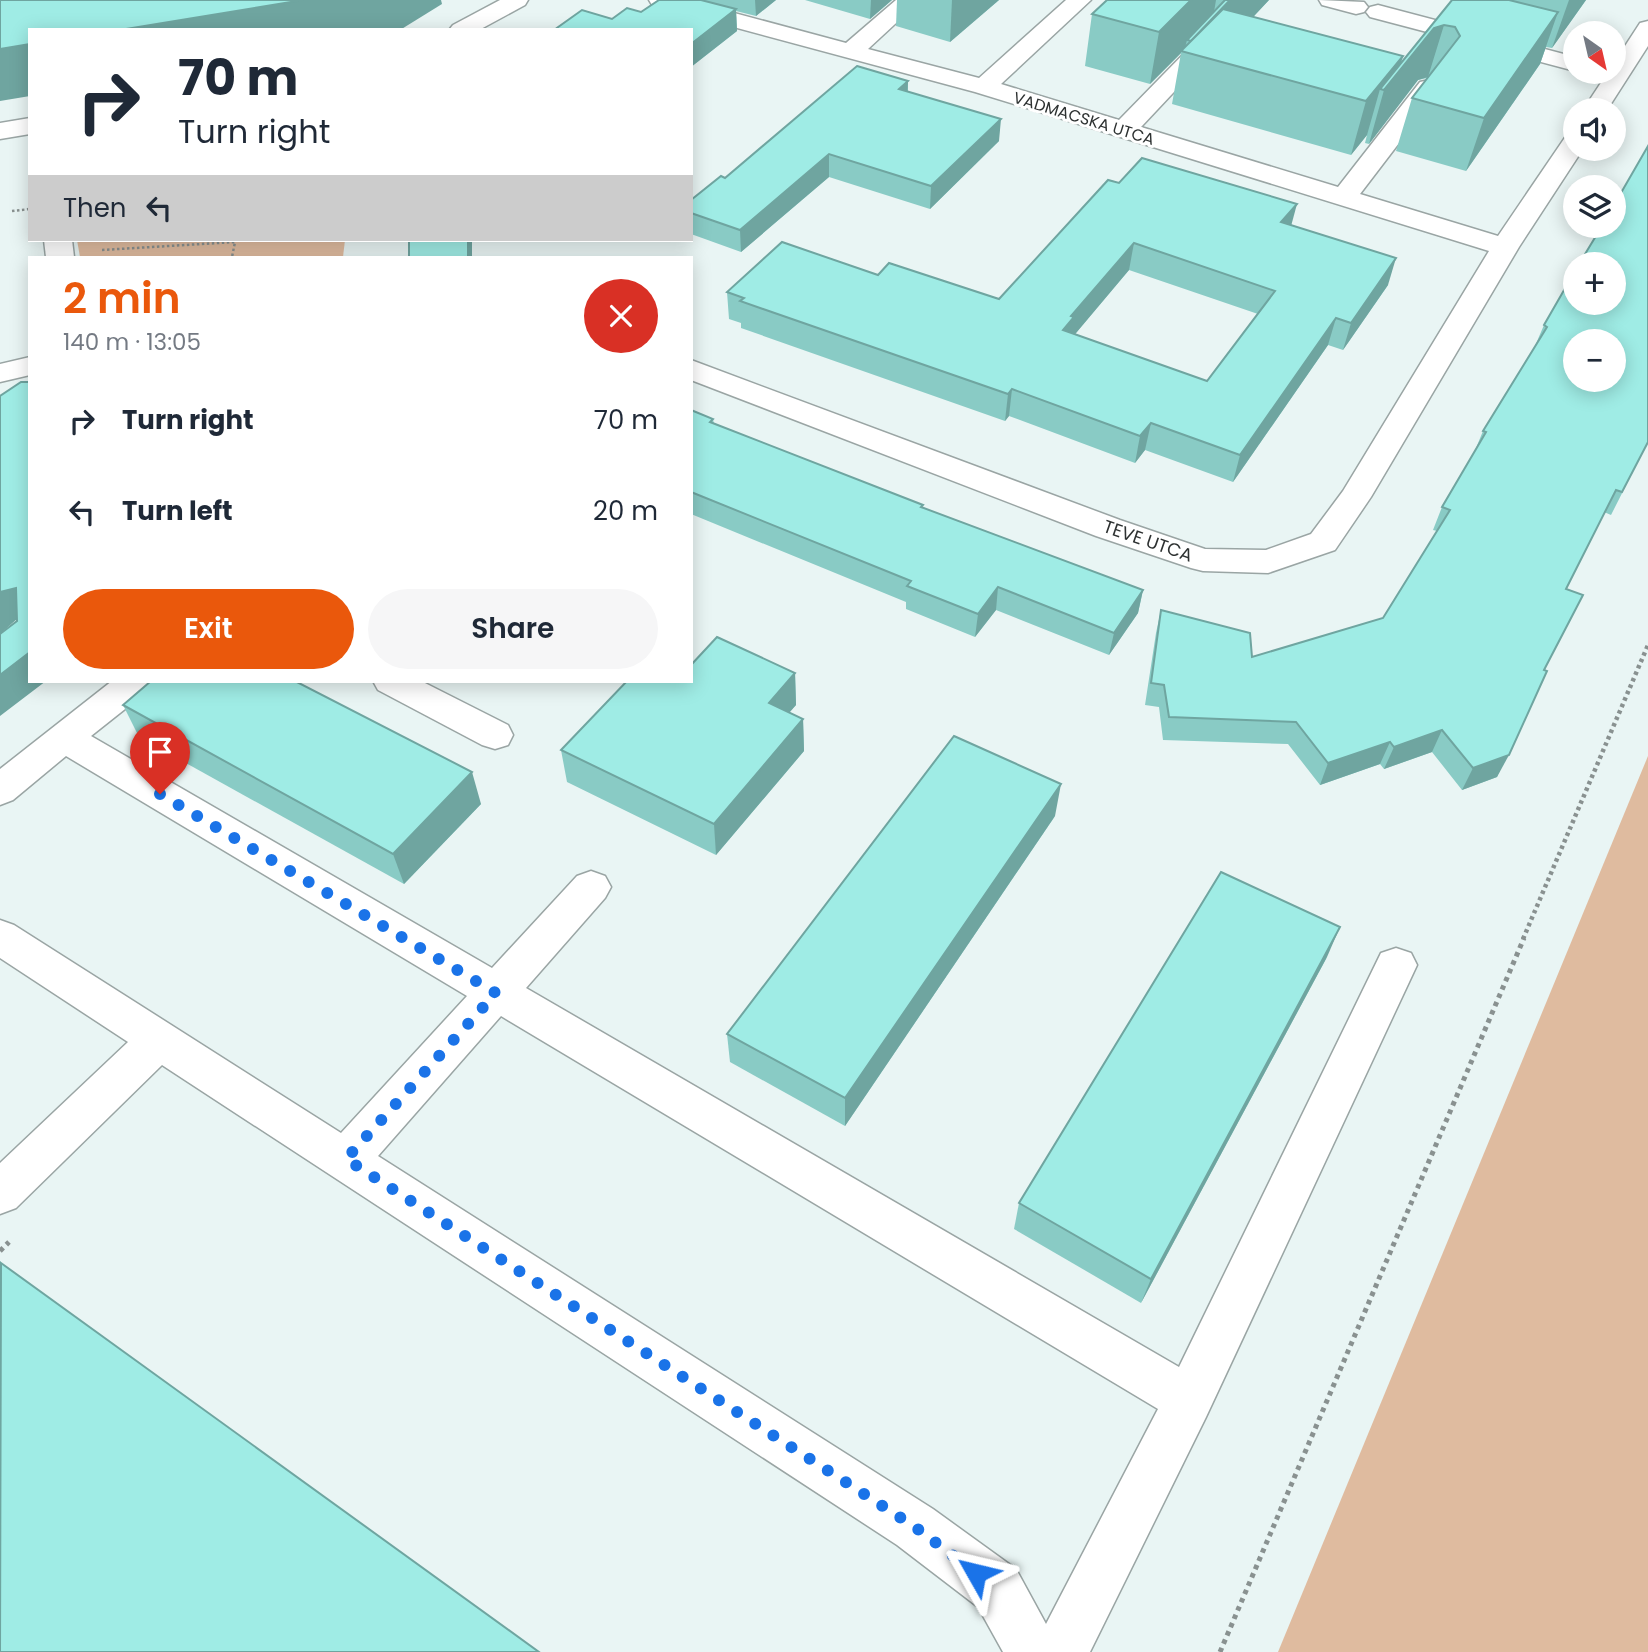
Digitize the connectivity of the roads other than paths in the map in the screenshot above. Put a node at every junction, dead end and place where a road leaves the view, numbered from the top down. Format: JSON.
{"nodes":[{"id":1,"x":517,"y":0,"type":"edge"},
{"id":2,"x":910,"y":0,"type":"edge"},
{"id":3,"x":1080,"y":0,"type":"edge"},
{"id":4,"x":1331,"y":0,"type":"edge"},
{"id":5,"x":666,"y":1,"type":"edge"},
{"id":6,"x":465,"y":28,"type":"edge"},
{"id":7,"x":1222,"y":28,"type":"edge"},
{"id":8,"x":1648,"y":28,"type":"edge"},
{"id":9,"x":851,"y":51,"type":"junction"},
{"id":10,"x":1626,"y":56,"type":"edge"},
{"id":11,"x":1563,"y":61,"type":"edge"},
{"id":12,"x":984,"y":87,"type":"junction"},
{"id":13,"x":1429,"y":87,"type":"edge"},
{"id":14,"x":28,"y":126,"type":"edge"},
{"id":15,"x":1124,"y":130,"type":"junction"},
{"id":16,"x":0,"y":131,"type":"edge"},
{"id":17,"x":1563,"y":159,"type":"edge"},
{"id":18,"x":1344,"y":197,"type":"junction"},
{"id":19,"x":1506,"y":247,"type":"junction"},
{"id":20,"x":28,"y":366,"type":"edge"},
{"id":21,"x":693,"y":370,"type":"edge"},
{"id":22,"x":0,"y":373,"type":"edge"},
{"id":23,"x":133,"y":683,"type":"edge"},
{"id":24,"x":395,"y":683,"type":"edge"},
{"id":25,"x":495,"y":735,"type":"dead end"},
{"id":26,"x":64,"y":737,"type":"junction"},
{"id":27,"x":0,"y":790,"type":"edge"},
{"id":28,"x":592,"y":887,"type":"dead end"},
{"id":29,"x":0,"y":937,"type":"edge"},
{"id":30,"x":1396,"y":965,"type":"dead end"},
{"id":31,"x":496,"y":993,"type":"junction"},
{"id":32,"x":159,"y":1040,"type":"junction"},
{"id":33,"x":346,"y":1159,"type":"junction"},
{"id":34,"x":0,"y":1192,"type":"edge"},
{"id":35,"x":1189,"y":1400,"type":"junction"},
{"id":36,"x":1032,"y":1652,"type":"edge"},
{"id":37,"x":1061,"y":1652,"type":"edge"}],
"edges":[{"from":1,"to":6,"type":"street"},
{"from":2,"to":9,"type":"street"},
{"from":3,"to":12,"type":"street"},
{"from":4,"to":11,"type":"street"},
{"from":5,"to":9,"type":"street","name":"VADMACSKA UTCA"},
{"from":7,"to":15,"type":"street"},
{"from":8,"to":10,"type":"street"},
{"from":9,"to":12,"type":"street","name":"VADMACSKA UTCA"},
{"from":12,"to":15,"type":"street","name":"VADMACSKA UTCA"},
{"from":13,"to":18,"type":"street"},
{"from":14,"to":16,"type":"street"},
{"from":15,"to":18,"type":"street","name":"VADMACSKA UTCA"},
{"from":17,"to":19,"type":"street","name":"TEVE UTCA"},
{"from":18,"to":19,"type":"street","name":"VADMACSKA UTCA"},
{"from":19,"to":21,"type":"street","name":"TEVE UTCA"},
{"from":20,"to":22,"type":"street"},
{"from":23,"to":26,"type":"street"},
{"from":24,"to":25,"type":"street"},
{"from":26,"to":27,"type":"street"},
{"from":26,"to":31,"type":"street"},
{"from":28,"to":31,"type":"street"},
{"from":29,"to":32,"type":"street"},
{"from":30,"to":35,"type":"street"},
{"from":31,"to":33,"type":"street"},
{"from":31,"to":35,"type":"street"},
{"from":32,"to":33,"type":"street"},
{"from":32,"to":34,"type":"street"},
{"from":33,"to":36,"type":"street"},
{"from":35,"to":37,"type":"street"}]}
